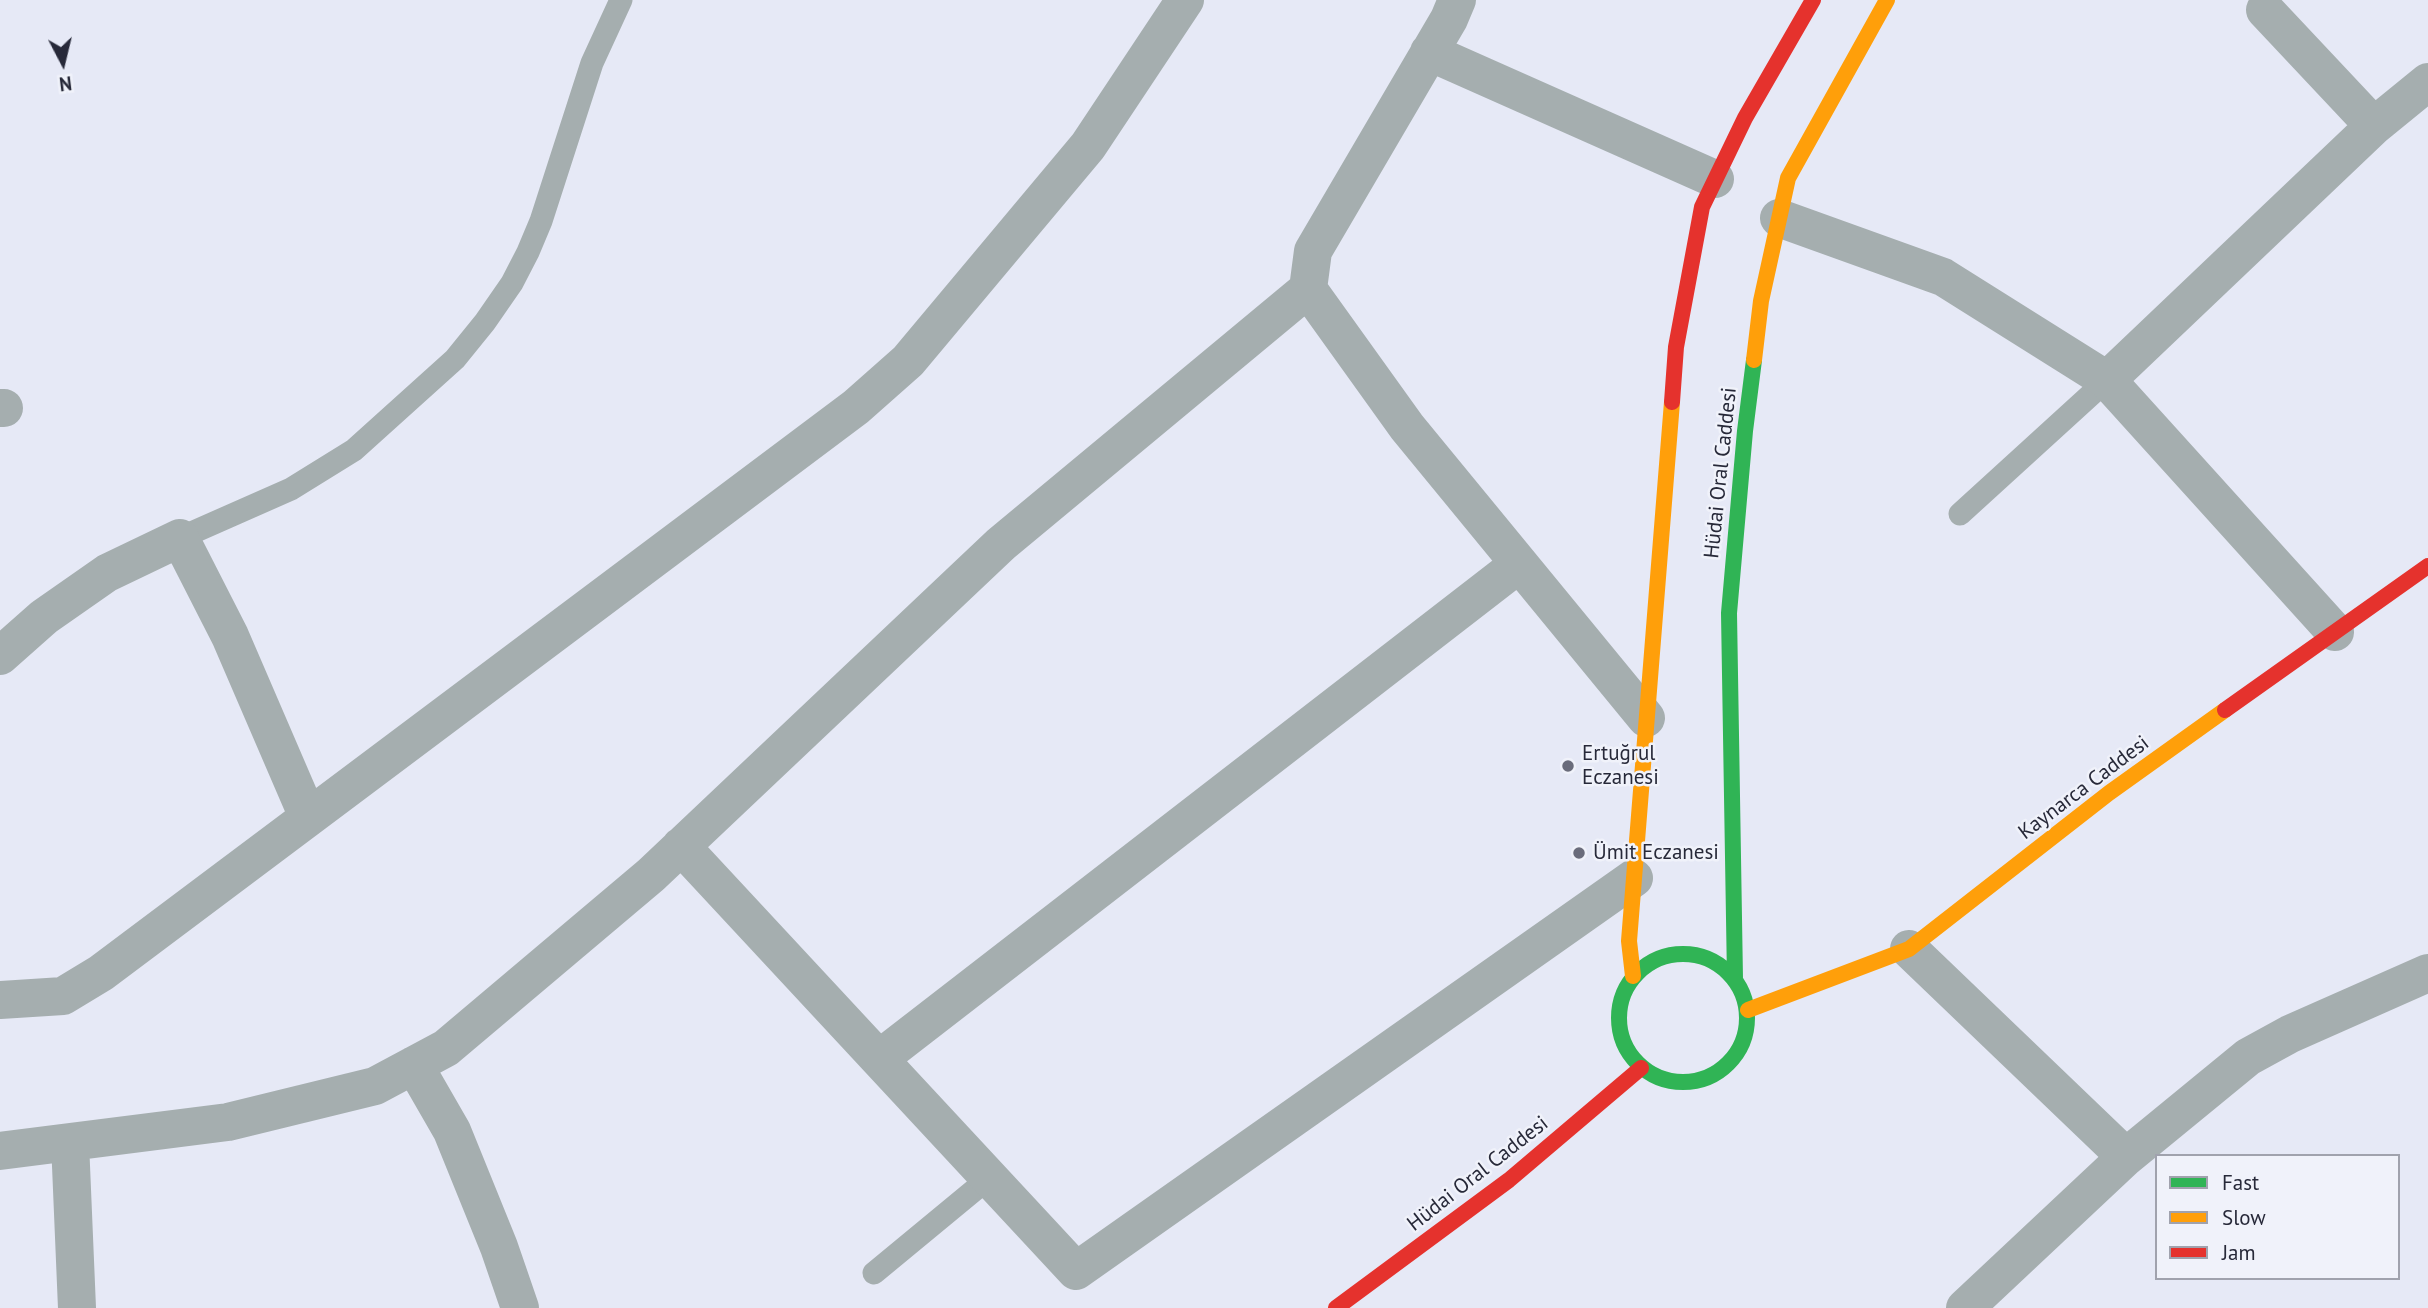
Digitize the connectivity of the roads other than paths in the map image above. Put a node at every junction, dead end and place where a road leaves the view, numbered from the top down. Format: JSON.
{"nodes":[{"id":1,"x":621,"y":0,"type":"edge"},
{"id":2,"x":1185,"y":0,"type":"edge"},
{"id":3,"x":1457,"y":0,"type":"edge"},
{"id":4,"x":1813,"y":0,"type":"edge"},
{"id":5,"x":1887,"y":0,"type":"edge"},
{"id":6,"x":2265,"y":3,"type":"edge"},
{"id":7,"x":1429,"y":52,"type":"junction"},
{"id":8,"x":2428,"y":82,"type":"edge"},
{"id":9,"x":2374,"y":126,"type":"junction"},
{"id":10,"x":1715,"y":180,"type":"junction"},
{"id":11,"x":1779,"y":218,"type":"junction"},
{"id":12,"x":1308,"y":289,"type":"junction"},
{"id":13,"x":2107,"y":380,"type":"junction"},
{"id":14,"x":1960,"y":514,"type":"dead end"},
{"id":15,"x":180,"y":538,"type":"junction"},
{"id":16,"x":1519,"y":564,"type":"junction"},
{"id":17,"x":2428,"y":566,"type":"edge"},
{"id":18,"x":2335,"y":632,"type":"junction"},
{"id":19,"x":0,"y":656,"type":"edge"},
{"id":20,"x":1646,"y":718,"type":"junction"},
{"id":21,"x":308,"y":817,"type":"junction"},
{"id":22,"x":681,"y":846,"type":"junction"},
{"id":23,"x":1634,"y":878,"type":"junction"},
{"id":24,"x":1909,"y":949,"type":"junction"},
{"id":25,"x":2428,"y":973,"type":"edge"},
{"id":26,"x":1633,"y":975,"type":"junction"},
{"id":27,"x":1735,"y":979,"type":"junction"},
{"id":28,"x":0,"y":1000,"type":"edge"},
{"id":29,"x":1748,"y":1010,"type":"junction"},
{"id":30,"x":879,"y":1059,"type":"junction"},
{"id":31,"x":414,"y":1065,"type":"junction"},
{"id":32,"x":1642,"y":1068,"type":"junction"},
{"id":33,"x":70,"y":1142,"type":"junction"},
{"id":34,"x":0,"y":1151,"type":"edge"},
{"id":35,"x":2126,"y":1157,"type":"junction"},
{"id":36,"x":989,"y":1178,"type":"junction"},
{"id":37,"x":874,"y":1273,"type":"dead end"},
{"id":38,"x":78,"y":1308,"type":"edge"},
{"id":39,"x":520,"y":1308,"type":"edge"},
{"id":40,"x":1336,"y":1308,"type":"edge"},
{"id":41,"x":1965,"y":1308,"type":"edge"}],
"edges":[{"from":1,"to":15,"type":"lane"},
{"from":2,"to":21,"type":"street"},
{"from":3,"to":7,"type":"street"},
{"from":4,"to":10,"type":"street"},
{"from":5,"to":11,"type":"street","name":"Hüdai Oral Caddesi"},
{"from":6,"to":9,"type":"street"},
{"from":7,"to":10,"type":"street"},
{"from":7,"to":12,"type":"street"},
{"from":8,"to":9,"type":"street"},
{"from":9,"to":13,"type":"street"},
{"from":10,"to":20,"type":"street"},
{"from":11,"to":13,"type":"street"},
{"from":11,"to":27,"type":"street","name":"Hüdai Oral Caddesi"},
{"from":12,"to":16,"type":"street"},
{"from":12,"to":22,"type":"street"},
{"from":13,"to":14,"type":"lane"},
{"from":13,"to":18,"type":"street"},
{"from":15,"to":19,"type":"street"},
{"from":15,"to":21,"type":"street"},
{"from":16,"to":20,"type":"street"},
{"from":16,"to":30,"type":"street"},
{"from":17,"to":18,"type":"street","name":"Kaynarca Caddesi"},
{"from":18,"to":24,"type":"street","name":"Kaynarca Caddesi"},
{"from":20,"to":23,"type":"street"},
{"from":21,"to":28,"type":"street"},
{"from":22,"to":30,"type":"street"},
{"from":22,"to":31,"type":"street"},
{"from":23,"to":26,"type":"street"},
{"from":23,"to":36,"type":"street"},
{"from":24,"to":29,"type":"street","name":"Kaynarca Caddesi"},
{"from":24,"to":35,"type":"street"},
{"from":25,"to":35,"type":"street"},
{"from":26,"to":27,"type":"street"},
{"from":26,"to":32,"type":"street"},
{"from":27,"to":29,"type":"street"},
{"from":29,"to":32,"type":"street"},
{"from":30,"to":36,"type":"street"},
{"from":31,"to":33,"type":"street"},
{"from":31,"to":39,"type":"street"},
{"from":32,"to":40,"type":"street","name":"Hüdai Oral Caddesi"},
{"from":33,"to":34,"type":"street"},
{"from":33,"to":38,"type":"street"},
{"from":35,"to":41,"type":"street"},
{"from":36,"to":37,"type":"lane"}]}
